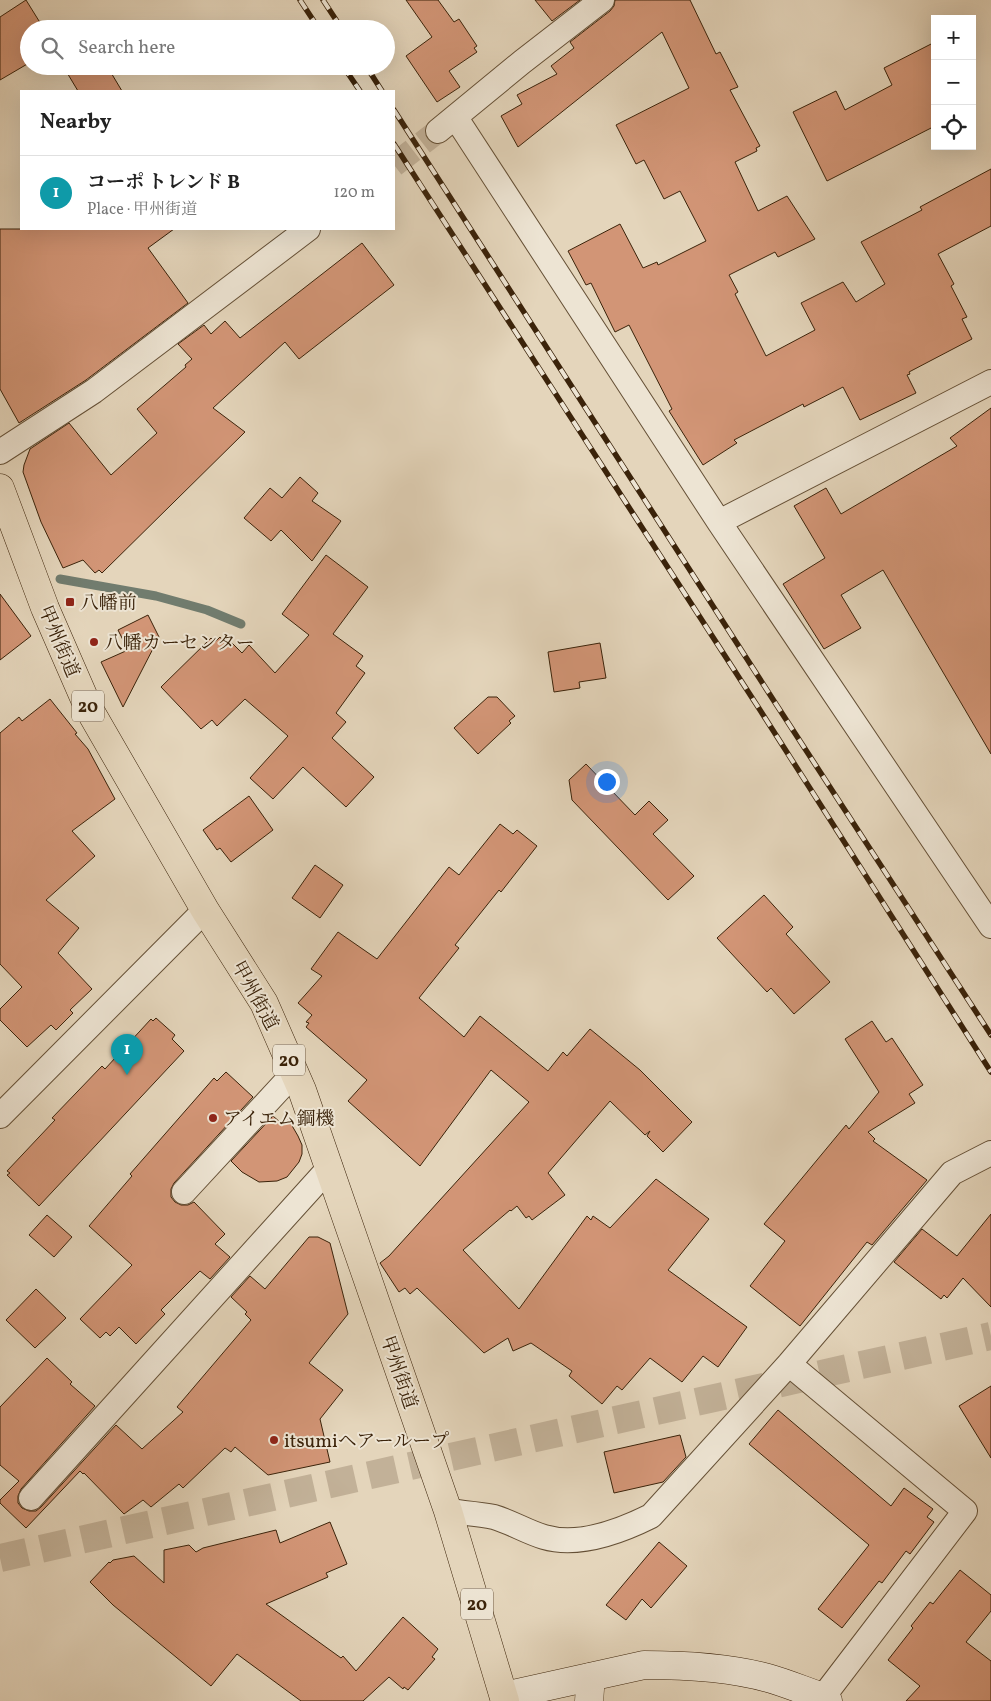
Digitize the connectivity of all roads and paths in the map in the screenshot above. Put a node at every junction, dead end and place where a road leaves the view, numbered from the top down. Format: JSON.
{"nodes":[{"id":1,"x":602,"y":0,"type":"edge"},
{"id":2,"x":307,"y":230,"type":"edge"},
{"id":3,"x":991,"y":382,"type":"edge"},
{"id":4,"x":0,"y":452,"type":"edge"},
{"id":5,"x":0,"y":488,"type":"edge"},
{"id":6,"x":719,"y":522,"type":"junction"},
{"id":7,"x":205,"y":910,"type":"junction"},
{"id":8,"x":991,"y":926,"type":"edge"},
{"id":9,"x":294,"y":1072,"type":"junction"},
{"id":10,"x":0,"y":1116,"type":"edge"},
{"id":11,"x":991,"y":1153,"type":"edge"},
{"id":12,"x":330,"y":1167,"type":"junction"},
{"id":13,"x":184,"y":1192,"type":"dead end"},
{"id":14,"x":788,"y":1364,"type":"junction"},
{"id":15,"x":31,"y":1498,"type":"dead end"},
{"id":16,"x":448,"y":1511,"type":"junction"},
{"id":17,"x":590,"y":1689,"type":"edge"},
{"id":18,"x":504,"y":1699,"type":"edge"},
{"id":19,"x":826,"y":1699,"type":"edge"}],
"edges":[{"from":1,"to":6,"type":"street"},
{"from":2,"to":4,"type":"street"},
{"from":3,"to":6,"type":"street"},
{"from":5,"to":7,"type":"highway","name":"甲州街道","number":"20"},
{"from":6,"to":8,"type":"street"},
{"from":7,"to":9,"type":"highway","name":"甲州街道","number":"20"},
{"from":7,"to":10,"type":"street"},
{"from":9,"to":12,"type":"highway","name":"甲州街道","number":"20"},
{"from":9,"to":13,"type":"street"},
{"from":11,"to":14,"type":"street"},
{"from":12,"to":15,"type":"street"},
{"from":12,"to":16,"type":"highway","name":"甲州街道","number":"20"},
{"from":14,"to":16,"type":"street"},
{"from":14,"to":19,"type":"street"},
{"from":16,"to":18,"type":"highway","name":"甲州街道","number":"20"},
{"from":17,"to":18,"type":"main road"},
{"from":17,"to":19,"type":"main road"}]}
